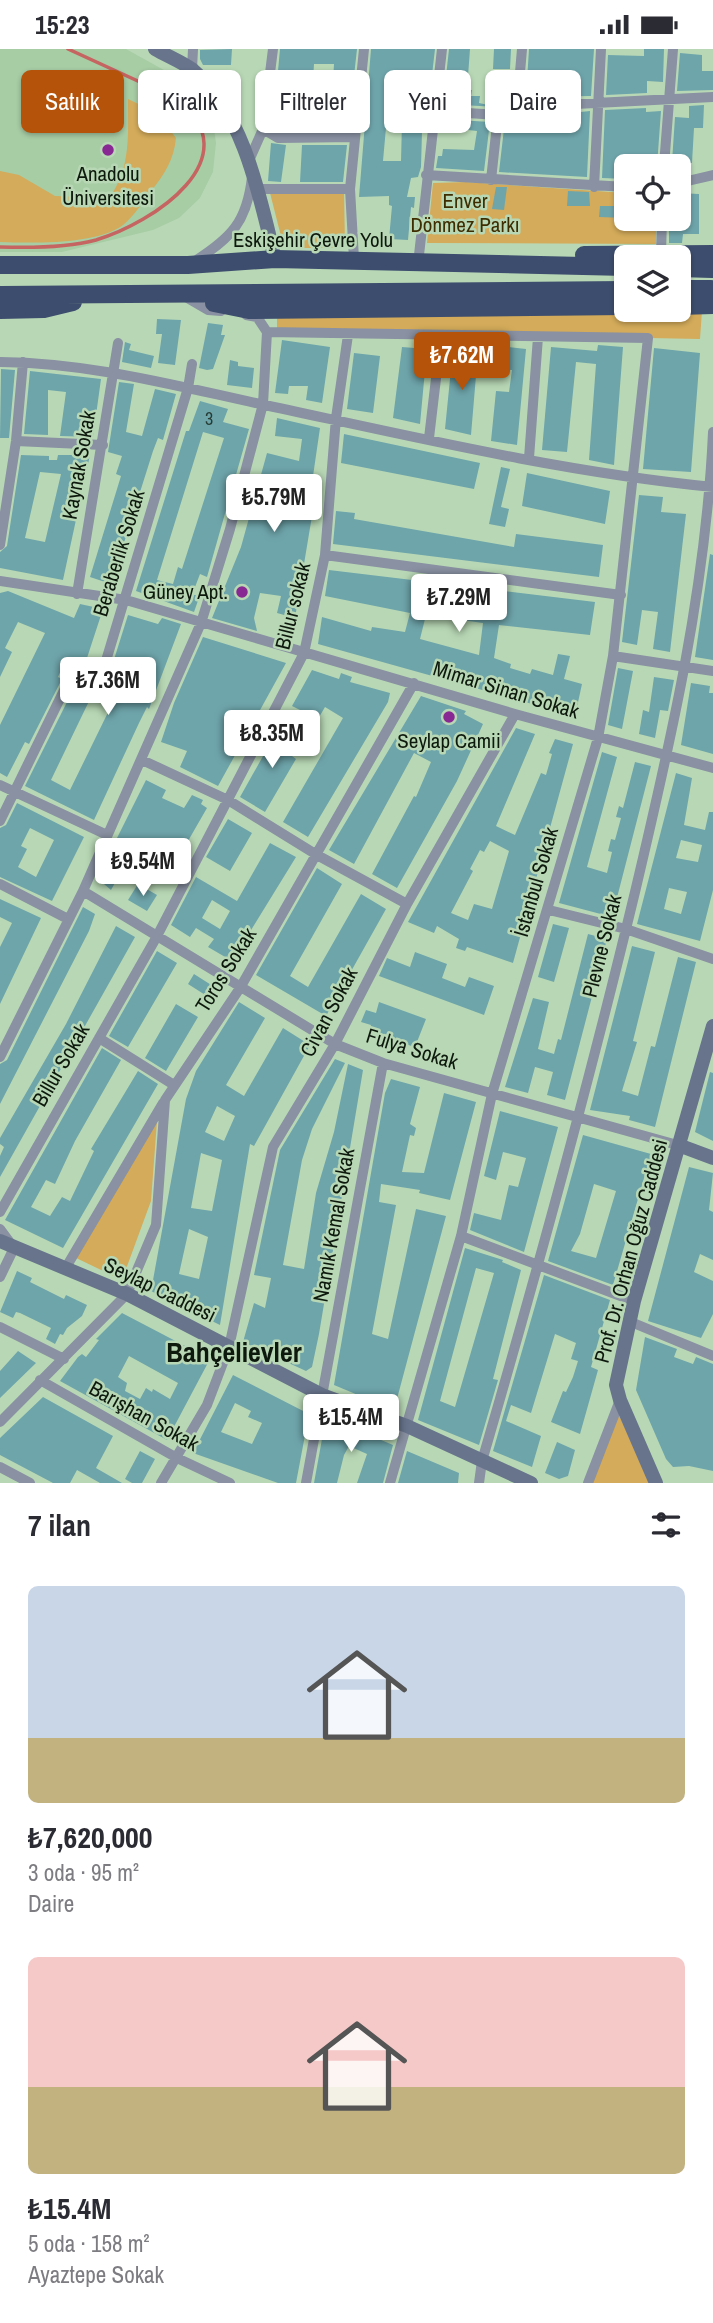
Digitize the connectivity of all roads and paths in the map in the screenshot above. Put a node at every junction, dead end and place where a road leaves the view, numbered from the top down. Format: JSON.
{"nodes":[{"id":1,"x":155,"y":49,"type":"edge"},
{"id":2,"x":193,"y":49,"type":"edge"},
{"id":3,"x":273,"y":49,"type":"edge"},
{"id":4,"x":364,"y":49,"type":"edge"},
{"id":5,"x":443,"y":49,"type":"edge"},
{"id":6,"x":522,"y":49,"type":"edge"},
{"id":7,"x":601,"y":49,"type":"edge"},
{"id":8,"x":673,"y":49,"type":"edge"},
{"id":9,"x":192,"y":69,"type":"junction"},
{"id":10,"x":270,"y":70,"type":"edge"},
{"id":11,"x":441,"y":70,"type":"edge"},
{"id":12,"x":520,"y":70,"type":"edge"},
{"id":13,"x":713,"y":97,"type":"edge"},
{"id":14,"x":668,"y":100,"type":"junction"},
{"id":15,"x":600,"y":104,"type":"junction"},
{"id":16,"x":581,"y":105,"type":"edge"},
{"id":17,"x":262,"y":133,"type":"edge"},
{"id":18,"x":270,"y":133,"type":"edge"},
{"id":19,"x":433,"y":133,"type":"edge"},
{"id":20,"x":496,"y":133,"type":"edge"},
{"id":21,"x":355,"y":137,"type":"junction"},
{"id":22,"x":665,"y":154,"type":"edge"},
{"id":23,"x":250,"y":168,"type":"junction"},
{"id":24,"x":426,"y":175,"type":"junction"},
{"id":25,"x":713,"y":175,"type":"edge"},
{"id":26,"x":491,"y":180,"type":"junction"},
{"id":27,"x":691,"y":180,"type":"edge"},
{"id":28,"x":594,"y":187,"type":"junction"},
{"id":29,"x":614,"y":187,"type":"edge"},
{"id":30,"x":259,"y":189,"type":"junction"},
{"id":31,"x":350,"y":189,"type":"junction"},
{"id":32,"x":614,"y":253,"type":"edge"},
{"id":33,"x":419,"y":255,"type":"junction"},
{"id":34,"x":691,"y":258,"type":"edge"},
{"id":35,"x":275,"y":259,"type":"junction"},
{"id":36,"x":354,"y":259,"type":"junction"},
{"id":37,"x":712,"y":262,"type":"edge"},
{"id":38,"x":0,"y":265,"type":"edge"},
{"id":39,"x":188,"y":265,"type":"junction"},
{"id":40,"x":691,"y":266,"type":"edge"},
{"id":41,"x":614,"y":267,"type":"edge"},
{"id":42,"x":614,"y":290,"type":"edge"},
{"id":43,"x":691,"y":292,"type":"edge"},
{"id":44,"x":109,"y":294,"type":"junction"},
{"id":45,"x":0,"y":295,"type":"edge"},
{"id":46,"x":183,"y":296,"type":"junction"},
{"id":47,"x":712,"y":297,"type":"edge"},
{"id":48,"x":691,"y":303,"type":"edge"},
{"id":49,"x":614,"y":306,"type":"edge"},
{"id":50,"x":0,"y":310,"type":"edge"},
{"id":51,"x":267,"y":332,"type":"junction"},
{"id":52,"x":348,"y":335,"type":"junction"},
{"id":53,"x":441,"y":336,"type":"junction"},
{"id":54,"x":538,"y":337,"type":"junction"},
{"id":55,"x":118,"y":343,"type":"dead end"},
{"id":56,"x":0,"y":362,"type":"edge"},
{"id":57,"x":23,"y":362,"type":"junction"},
{"id":58,"x":192,"y":364,"type":"dead end"},
{"id":59,"x":115,"y":371,"type":"junction"},
{"id":60,"x":188,"y":388,"type":"junction"},
{"id":61,"x":263,"y":404,"type":"junction"},
{"id":62,"x":335,"y":418,"type":"junction"},
{"id":63,"x":713,"y":432,"type":"edge"},
{"id":64,"x":429,"y":438,"type":"junction"},
{"id":65,"x":16,"y":441,"type":"junction"},
{"id":66,"x":103,"y":445,"type":"junction"},
{"id":67,"x":529,"y":459,"type":"junction"},
{"id":68,"x":632,"y":478,"type":"junction"},
{"id":69,"x":712,"y":487,"type":"edge"},
{"id":70,"x":0,"y":545,"type":"edge"},
{"id":71,"x":325,"y":555,"type":"junction"},
{"id":72,"x":0,"y":581,"type":"edge"},
{"id":73,"x":77,"y":594,"type":"junction"},
{"id":74,"x":621,"y":595,"type":"junction"},
{"id":75,"x":126,"y":600,"type":"junction"},
{"id":76,"x":201,"y":623,"type":"junction"},
{"id":77,"x":304,"y":653,"type":"junction"},
{"id":78,"x":613,"y":656,"type":"junction"},
{"id":79,"x":686,"y":666,"type":"junction"},
{"id":80,"x":713,"y":671,"type":"edge"},
{"id":81,"x":414,"y":683,"type":"junction"},
{"id":82,"x":515,"y":714,"type":"junction"},
{"id":83,"x":598,"y":737,"type":"junction"},
{"id":84,"x":668,"y":754,"type":"junction"},
{"id":85,"x":142,"y":760,"type":"junction"},
{"id":86,"x":713,"y":768,"type":"edge"},
{"id":87,"x":0,"y":785,"type":"edge"},
{"id":88,"x":14,"y":793,"type":"junction"},
{"id":89,"x":228,"y":800,"type":"junction"},
{"id":90,"x":0,"y":821,"type":"edge"},
{"id":91,"x":105,"y":834,"type":"junction"},
{"id":92,"x":317,"y":855,"type":"junction"},
{"id":93,"x":0,"y":884,"type":"edge"},
{"id":94,"x":83,"y":891,"type":"junction"},
{"id":95,"x":407,"y":904,"type":"junction"},
{"id":96,"x":549,"y":910,"type":"junction"},
{"id":97,"x":68,"y":919,"type":"junction"},
{"id":98,"x":626,"y":929,"type":"junction"},
{"id":99,"x":156,"y":938,"type":"junction"},
{"id":100,"x":713,"y":959,"type":"edge"},
{"id":101,"x":240,"y":988,"type":"junction"},
{"id":102,"x":713,"y":1026,"type":"edge"},
{"id":103,"x":99,"y":1038,"type":"junction"},
{"id":104,"x":335,"y":1044,"type":"junction"},
{"id":105,"x":0,"y":1057,"type":"edge"},
{"id":106,"x":383,"y":1063,"type":"junction"},
{"id":107,"x":174,"y":1085,"type":"junction"},
{"id":108,"x":492,"y":1094,"type":"junction"},
{"id":109,"x":165,"y":1100,"type":"junction"},
{"id":110,"x":580,"y":1117,"type":"junction"},
{"id":111,"x":681,"y":1146,"type":"junction"},
{"id":112,"x":713,"y":1158,"type":"edge"},
{"id":113,"x":0,"y":1212,"type":"edge"},
{"id":114,"x":0,"y":1229,"type":"edge"},
{"id":115,"x":461,"y":1236,"type":"junction"},
{"id":116,"x":0,"y":1241,"type":"edge"},
{"id":117,"x":14,"y":1248,"type":"junction"},
{"id":118,"x":538,"y":1266,"type":"junction"},
{"id":119,"x":65,"y":1269,"type":"junction"},
{"id":120,"x":0,"y":1277,"type":"edge"},
{"id":121,"x":127,"y":1294,"type":"junction"},
{"id":122,"x":634,"y":1301,"type":"junction"},
{"id":123,"x":631,"y":1322,"type":"junction"},
{"id":124,"x":0,"y":1327,"type":"edge"},
{"id":125,"x":229,"y":1347,"type":"junction"},
{"id":126,"x":713,"y":1356,"type":"edge"},
{"id":127,"x":64,"y":1359,"type":"junction"},
{"id":128,"x":40,"y":1380,"type":"junction"},
{"id":129,"x":322,"y":1395,"type":"junction"},
{"id":130,"x":620,"y":1401,"type":"junction"},
{"id":131,"x":0,"y":1422,"type":"edge"},
{"id":132,"x":407,"y":1426,"type":"junction"},
{"id":133,"x":177,"y":1458,"type":"junction"},
{"id":134,"x":482,"y":1461,"type":"junction"},
{"id":135,"x":0,"y":1467,"type":"edge"},
{"id":136,"x":30,"y":1483,"type":"edge"},
{"id":137,"x":161,"y":1483,"type":"edge"},
{"id":138,"x":230,"y":1483,"type":"edge"},
{"id":139,"x":306,"y":1483,"type":"edge"},
{"id":140,"x":390,"y":1483,"type":"edge"},
{"id":141,"x":479,"y":1483,"type":"edge"},
{"id":142,"x":531,"y":1483,"type":"edge"},
{"id":143,"x":588,"y":1483,"type":"edge"},
{"id":144,"x":656,"y":1483,"type":"edge"}],
"edges":[{"from":1,"to":9,"type":"main road"},
{"from":2,"to":9,"type":"street"},
{"from":3,"to":10,"type":"street"},
{"from":4,"to":21,"type":"street"},
{"from":5,"to":11,"type":"street"},
{"from":6,"to":12,"type":"street"},
{"from":7,"to":15,"type":"street"},
{"from":8,"to":14,"type":"street"},
{"from":9,"to":23,"type":"main road"},
{"from":13,"to":14,"type":"street"},
{"from":14,"to":15,"type":"street"},
{"from":14,"to":22,"type":"street"},
{"from":15,"to":16,"type":"street"},
{"from":15,"to":28,"type":"street"},
{"from":17,"to":23,"type":"street"},
{"from":18,"to":21,"type":"street"},
{"from":19,"to":24,"type":"street"},
{"from":20,"to":26,"type":"street"},
{"from":21,"to":31,"type":"street"},
{"from":23,"to":30,"type":"main road"},
{"from":23,"to":39,"type":"street"},
{"from":24,"to":26,"type":"street"},
{"from":24,"to":33,"type":"street"},
{"from":25,"to":27,"type":"street"},
{"from":26,"to":28,"type":"street"},
{"from":28,"to":29,"type":"street"},
{"from":30,"to":31,"type":"street"},
{"from":30,"to":35,"type":"main road"},
{"from":31,"to":36,"type":"street"},
{"from":32,"to":33,"type":"highway"},
{"from":33,"to":36,"type":"highway"},
{"from":34,"to":37,"type":"highway"},
{"from":35,"to":36,"type":"highway"},
{"from":35,"to":39,"type":"highway","name":"Eskişehir Çevre Yolu"},
{"from":35,"to":41,"type":"highway","name":"Eskişehir Çevre Yolu"},
{"from":37,"to":40,"type":"highway"},
{"from":38,"to":39,"type":"highway","name":"Eskişehir Çevre Yolu"},
{"from":42,"to":46,"type":"highway"},
{"from":43,"to":47,"type":"highway"},
{"from":44,"to":45,"type":"highway"},
{"from":44,"to":46,"type":"highway"},
{"from":44,"to":50,"type":"highway"},
{"from":46,"to":49,"type":"highway"},
{"from":46,"to":51,"type":"street"},
{"from":47,"to":48,"type":"highway"},
{"from":51,"to":52,"type":"street"},
{"from":51,"to":61,"type":"street"},
{"from":52,"to":53,"type":"street"},
{"from":52,"to":62,"type":"street","name":"Billur sokak"},
{"from":53,"to":54,"type":"street"},
{"from":53,"to":64,"type":"street"},
{"from":54,"to":67,"type":"street"},
{"from":54,"to":68,"type":"street","name":"İstanbul Sokak"},
{"from":55,"to":59,"type":"street","name":"Kaynak Sokak"},
{"from":56,"to":57,"type":"street"},
{"from":57,"to":59,"type":"street"},
{"from":57,"to":65,"type":"street"},
{"from":58,"to":60,"type":"street","name":"Beraberlik Sokak"},
{"from":59,"to":60,"type":"street"},
{"from":59,"to":66,"type":"street","name":"Kaynak Sokak"},
{"from":60,"to":61,"type":"street"},
{"from":60,"to":75,"type":"street","name":"Beraberlik Sokak"},
{"from":61,"to":62,"type":"street"},
{"from":61,"to":76,"type":"street"},
{"from":62,"to":64,"type":"street"},
{"from":62,"to":71,"type":"street","name":"Billur sokak"},
{"from":63,"to":69,"type":"street","name":"Plevne Sokak"},
{"from":64,"to":67,"type":"street"},
{"from":65,"to":66,"type":"street"},
{"from":65,"to":70,"type":"street"},
{"from":66,"to":73,"type":"street","name":"Kaynak Sokak"},
{"from":67,"to":68,"type":"street"},
{"from":68,"to":69,"type":"street"},
{"from":68,"to":74,"type":"street","name":"İstanbul Sokak"},
{"from":69,"to":79,"type":"street","name":"Plevne Sokak"},
{"from":71,"to":74,"type":"street"},
{"from":71,"to":77,"type":"street","name":"Billur sokak"},
{"from":72,"to":73,"type":"street","name":"Mimar Sinan Sokak"},
{"from":73,"to":75,"type":"street","name":"Mimar Sinan Sokak"},
{"from":74,"to":78,"type":"street","name":"İstanbul Sokak"},
{"from":75,"to":76,"type":"street","name":"Mimar Sinan Sokak"},
{"from":75,"to":88,"type":"street","name":"Beraberlik Sokak"},
{"from":76,"to":77,"type":"street","name":"Mimar Sinan Sokak"},
{"from":76,"to":85,"type":"street"},
{"from":77,"to":81,"type":"street","name":"Mimar Sinan Sokak"},
{"from":77,"to":89,"type":"street","name":"Billur sokak"},
{"from":78,"to":79,"type":"street"},
{"from":78,"to":83,"type":"street","name":"İstanbul Sokak"},
{"from":79,"to":80,"type":"street"},
{"from":79,"to":84,"type":"street","name":"Plevne Sokak"},
{"from":81,"to":82,"type":"street","name":"Mimar Sinan Sokak"},
{"from":81,"to":92,"type":"street","name":"Toros Sokak"},
{"from":82,"to":83,"type":"street","name":"Mimar Sinan Sokak"},
{"from":82,"to":95,"type":"street","name":"Civan Sokak"},
{"from":83,"to":84,"type":"street","name":"Mimar Sinan Sokak"},
{"from":83,"to":96,"type":"street","name":"İstanbul Sokak"},
{"from":84,"to":86,"type":"street","name":"Mimar Sinan Sokak"},
{"from":84,"to":98,"type":"street","name":"Plevne Sokak"},
{"from":85,"to":89,"type":"street"},
{"from":85,"to":91,"type":"street"},
{"from":87,"to":88,"type":"street"},
{"from":88,"to":90,"type":"street","name":"Beraberlik Sokak"},
{"from":88,"to":91,"type":"street"},
{"from":89,"to":92,"type":"street"},
{"from":89,"to":99,"type":"street","name":"Billur sokak"},
{"from":91,"to":94,"type":"street"},
{"from":92,"to":95,"type":"street"},
{"from":92,"to":101,"type":"street","name":"Toros Sokak"},
{"from":93,"to":97,"type":"street"},
{"from":94,"to":97,"type":"street"},
{"from":94,"to":99,"type":"street","name":"Fulya Sokak"},
{"from":95,"to":104,"type":"street","name":"Civan Sokak"},
{"from":96,"to":98,"type":"street"},
{"from":96,"to":108,"type":"street","name":"İstanbul Sokak"},
{"from":97,"to":105,"type":"street"},
{"from":98,"to":100,"type":"street"},
{"from":98,"to":110,"type":"street","name":"Plevne Sokak"},
{"from":99,"to":101,"type":"street","name":"Fulya Sokak"},
{"from":99,"to":103,"type":"street","name":"Billur Sokak"},
{"from":101,"to":104,"type":"street","name":"Fulya Sokak"},
{"from":101,"to":107,"type":"street","name":"Toros Sokak"},
{"from":102,"to":111,"type":"main road","name":"Prof. Dr. Orhan Oğuz Caddesi"},
{"from":103,"to":107,"type":"street"},
{"from":103,"to":113,"type":"street","name":"Billur Sokak"},
{"from":104,"to":106,"type":"street","name":"Fulya Sokak"},
{"from":104,"to":125,"type":"street","name":"Civan Sokak"},
{"from":106,"to":108,"type":"street","name":"Fulya Sokak"},
{"from":106,"to":129,"type":"street","name":"Namık Kemal Sokak"},
{"from":107,"to":109,"type":"street","name":"Toros Sokak"},
{"from":108,"to":110,"type":"street","name":"Fulya Sokak"},
{"from":108,"to":115,"type":"street","name":"İstanbul Sokak"},
{"from":109,"to":119,"type":"street"},
{"from":109,"to":121,"type":"street","name":"Toros Sokak"},
{"from":110,"to":111,"type":"street","name":"Fulya Sokak"},
{"from":110,"to":118,"type":"street","name":"Plevne Sokak"},
{"from":111,"to":112,"type":"main road"},
{"from":111,"to":122,"type":"main road","name":"Prof. Dr. Orhan Oğuz Caddesi"},
{"from":114,"to":117,"type":"street"},
{"from":115,"to":118,"type":"street"},
{"from":115,"to":132,"type":"street","name":"İstanbul Sokak"},
{"from":116,"to":117,"type":"main road","name":"Seylap Caddesi"},
{"from":117,"to":119,"type":"main road","name":"Seylap Caddesi"},
{"from":117,"to":120,"type":"street"},
{"from":118,"to":122,"type":"street"},
{"from":118,"to":134,"type":"street","name":"Plevne Sokak"},
{"from":119,"to":121,"type":"main road","name":"Seylap Caddesi"},
{"from":121,"to":125,"type":"main road","name":"Seylap Caddesi"},
{"from":121,"to":127,"type":"street"},
{"from":122,"to":123,"type":"main road","name":"Prof. Dr. Orhan Oğuz Caddesi"},
{"from":123,"to":126,"type":"street"},
{"from":123,"to":130,"type":"main road","name":"Prof. Dr. Orhan Oğuz Caddesi"},
{"from":124,"to":127,"type":"street"},
{"from":125,"to":129,"type":"main road","name":"Seylap Caddesi"},
{"from":125,"to":133,"type":"street","name":"Civan Sokak"},
{"from":127,"to":128,"type":"street"},
{"from":128,"to":131,"type":"street"},
{"from":128,"to":133,"type":"street","name":"Barışhan Sokak"},
{"from":129,"to":132,"type":"main road","name":"Seylap Caddesi"},
{"from":129,"to":139,"type":"street","name":"Namık Kemal Sokak"},
{"from":130,"to":143,"type":"street"},
{"from":130,"to":144,"type":"main road","name":"Prof. Dr. Orhan Oğuz Caddesi"},
{"from":132,"to":134,"type":"main road","name":"Seylap Caddesi"},
{"from":132,"to":140,"type":"street","name":"İstanbul Sokak"},
{"from":133,"to":137,"type":"street","name":"Civan Sokak"},
{"from":133,"to":138,"type":"street","name":"Barışhan Sokak"},
{"from":134,"to":141,"type":"street","name":"Plevne Sokak"},
{"from":134,"to":142,"type":"main road","name":"Seylap Caddesi"},
{"from":135,"to":136,"type":"street"}]}
